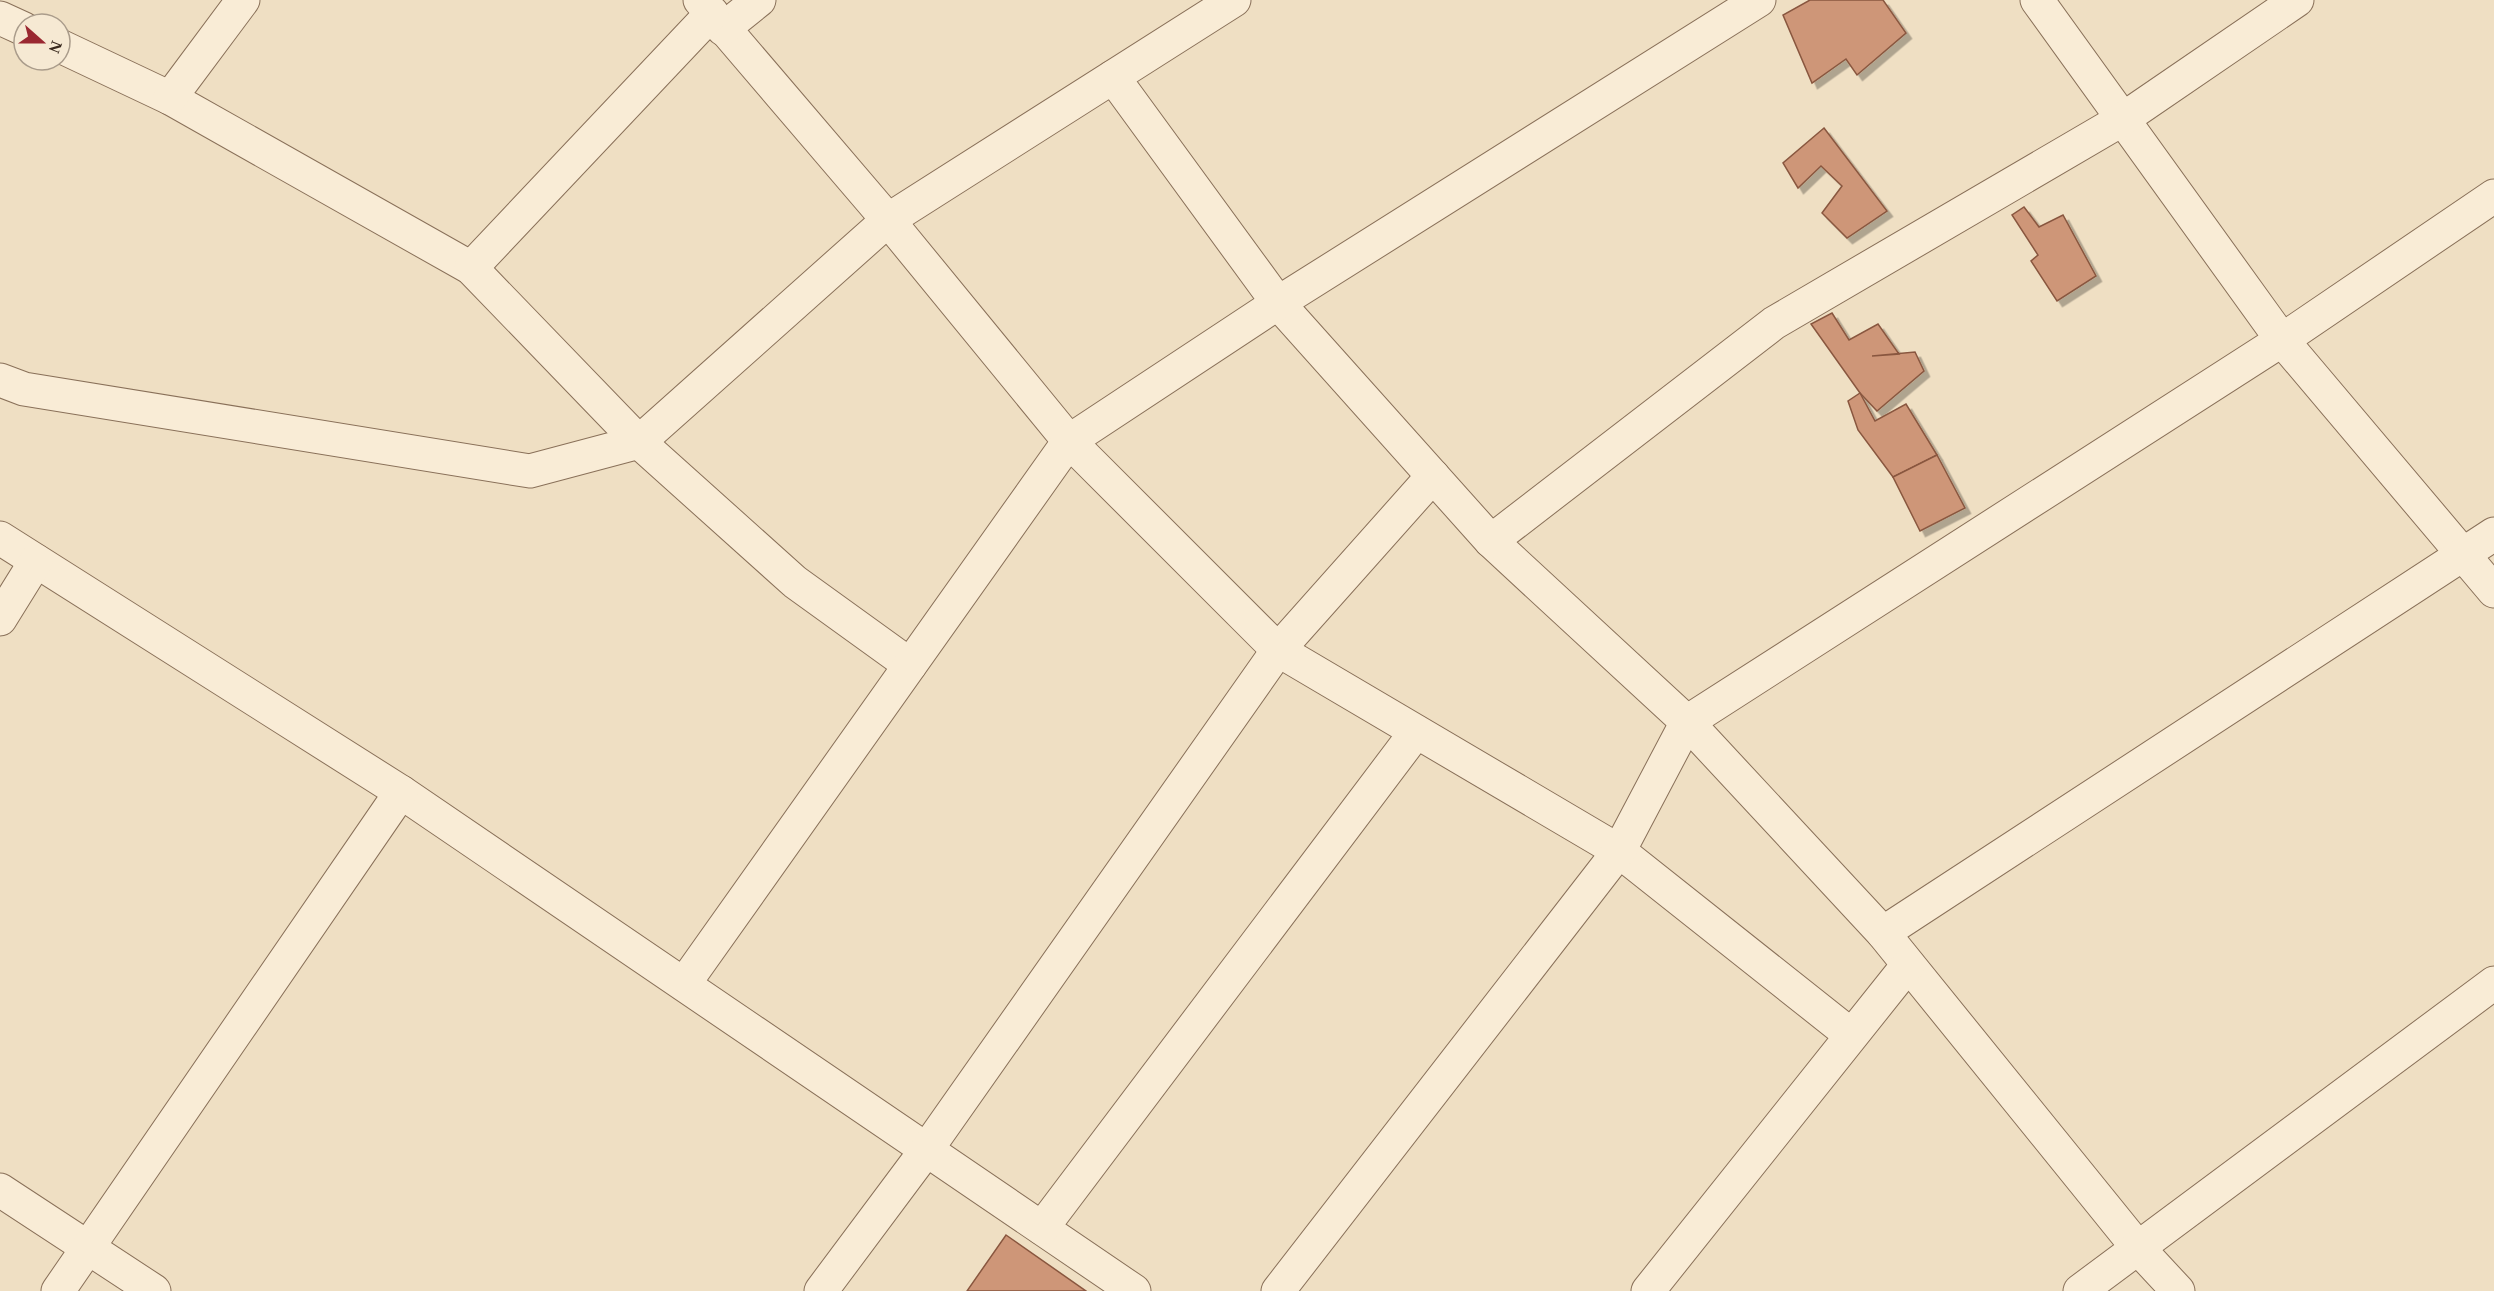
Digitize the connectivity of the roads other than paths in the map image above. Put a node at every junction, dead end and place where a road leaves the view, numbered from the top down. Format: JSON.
{"nodes":[{"id":1,"x":243,"y":0,"type":"edge"},
{"id":2,"x":759,"y":0,"type":"edge"},
{"id":3,"x":1234,"y":0,"type":"edge"},
{"id":4,"x":1760,"y":0,"type":"edge"},
{"id":5,"x":2037,"y":0,"type":"edge"},
{"id":6,"x":2297,"y":0,"type":"edge"},
{"id":7,"x":712,"y":14,"type":"edge"},
{"id":8,"x":72,"y":52,"type":"edge"},
{"id":9,"x":1113,"y":77,"type":"junction"},
{"id":10,"x":170,"y":98,"type":"junction"},
{"id":11,"x":2123,"y":120,"type":"junction"},
{"id":12,"x":2494,"y":196,"type":"edge"},
{"id":13,"x":888,"y":220,"type":"junction"},
{"id":14,"x":471,"y":268,"type":"junction"},
{"id":15,"x":1278,"y":303,"type":"junction"},
{"id":16,"x":2282,"y":340,"type":"junction"},
{"id":17,"x":0,"y":380,"type":"edge"},
{"id":18,"x":639,"y":441,"type":"junction"},
{"id":19,"x":1069,"y":441,"type":"junction"},
{"id":20,"x":1433,"y":476,"type":"junction"},
{"id":21,"x":2494,"y":534,"type":"edge"},
{"id":22,"x":0,"y":538,"type":"edge"},
{"id":23,"x":1491,"y":541,"type":"junction"},
{"id":24,"x":2464,"y":555,"type":"junction"},
{"id":25,"x":36,"y":561,"type":"junction"},
{"id":26,"x":2494,"y":591,"type":"edge"},
{"id":27,"x":0,"y":619,"type":"edge"},
{"id":28,"x":1278,"y":650,"type":"junction"},
{"id":29,"x":910,"y":665,"type":"junction"},
{"id":30,"x":1688,"y":722,"type":"junction"},
{"id":31,"x":1416,"y":732,"type":"junction"},
{"id":32,"x":401,"y":792,"type":"junction"},
{"id":33,"x":1619,"y":851,"type":"junction"},
{"id":34,"x":1883,"y":933,"type":"junction"},
{"id":35,"x":1908,"y":965,"type":"junction"},
{"id":36,"x":2494,"y":983,"type":"edge"},
{"id":37,"x":684,"y":984,"type":"junction"},
{"id":38,"x":1851,"y":1035,"type":"junction"},
{"id":39,"x":927,"y":1149,"type":"junction"},
{"id":40,"x":0,"y":1190,"type":"edge"},
{"id":41,"x":1042,"y":1228,"type":"junction"},
{"id":42,"x":89,"y":1248,"type":"junction"},
{"id":43,"x":2138,"y":1248,"type":"junction"},
{"id":44,"x":57,"y":1291,"type":"edge"},
{"id":45,"x":154,"y":1291,"type":"edge"},
{"id":46,"x":821,"y":1291,"type":"edge"},
{"id":47,"x":1134,"y":1291,"type":"edge"},
{"id":48,"x":1278,"y":1291,"type":"edge"},
{"id":49,"x":1648,"y":1291,"type":"edge"},
{"id":50,"x":2080,"y":1291,"type":"edge"},
{"id":51,"x":2178,"y":1291,"type":"edge"}],
"edges":[{"from":1,"to":10,"type":"street"},
{"from":2,"to":7,"type":"street"},
{"from":3,"to":9,"type":"street"},
{"from":4,"to":15,"type":"street"},
{"from":5,"to":11,"type":"street"},
{"from":6,"to":11,"type":"street"},
{"from":7,"to":13,"type":"street"},
{"from":7,"to":14,"type":"street"},
{"from":8,"to":10,"type":"street"},
{"from":9,"to":13,"type":"street"},
{"from":9,"to":15,"type":"street"},
{"from":10,"to":14,"type":"street"},
{"from":11,"to":16,"type":"street"},
{"from":11,"to":23,"type":"street"},
{"from":12,"to":16,"type":"street"},
{"from":13,"to":18,"type":"street"},
{"from":13,"to":19,"type":"street"},
{"from":14,"to":18,"type":"street"},
{"from":15,"to":19,"type":"street"},
{"from":15,"to":20,"type":"street"},
{"from":16,"to":24,"type":"street"},
{"from":16,"to":30,"type":"street"},
{"from":17,"to":18,"type":"street"},
{"from":18,"to":29,"type":"street"},
{"from":19,"to":28,"type":"street"},
{"from":19,"to":29,"type":"street"},
{"from":20,"to":23,"type":"street"},
{"from":20,"to":28,"type":"street"},
{"from":21,"to":24,"type":"street"},
{"from":22,"to":25,"type":"street"},
{"from":23,"to":30,"type":"street"},
{"from":24,"to":26,"type":"street"},
{"from":24,"to":34,"type":"street"},
{"from":25,"to":27,"type":"street"},
{"from":25,"to":32,"type":"street"},
{"from":28,"to":31,"type":"street"},
{"from":28,"to":39,"type":"street"},
{"from":29,"to":37,"type":"street"},
{"from":30,"to":33,"type":"street"},
{"from":30,"to":34,"type":"street"},
{"from":31,"to":33,"type":"street"},
{"from":31,"to":41,"type":"street"},
{"from":32,"to":37,"type":"street"},
{"from":32,"to":42,"type":"street"},
{"from":33,"to":38,"type":"street"},
{"from":33,"to":48,"type":"street"},
{"from":34,"to":35,"type":"street"},
{"from":35,"to":38,"type":"street"},
{"from":35,"to":43,"type":"street"},
{"from":36,"to":43,"type":"street"},
{"from":37,"to":39,"type":"street"},
{"from":38,"to":49,"type":"street"},
{"from":39,"to":41,"type":"street"},
{"from":39,"to":46,"type":"street"},
{"from":40,"to":42,"type":"street"},
{"from":41,"to":47,"type":"street"},
{"from":42,"to":44,"type":"street"},
{"from":42,"to":45,"type":"street"},
{"from":43,"to":50,"type":"street"},
{"from":43,"to":51,"type":"street"}]}
